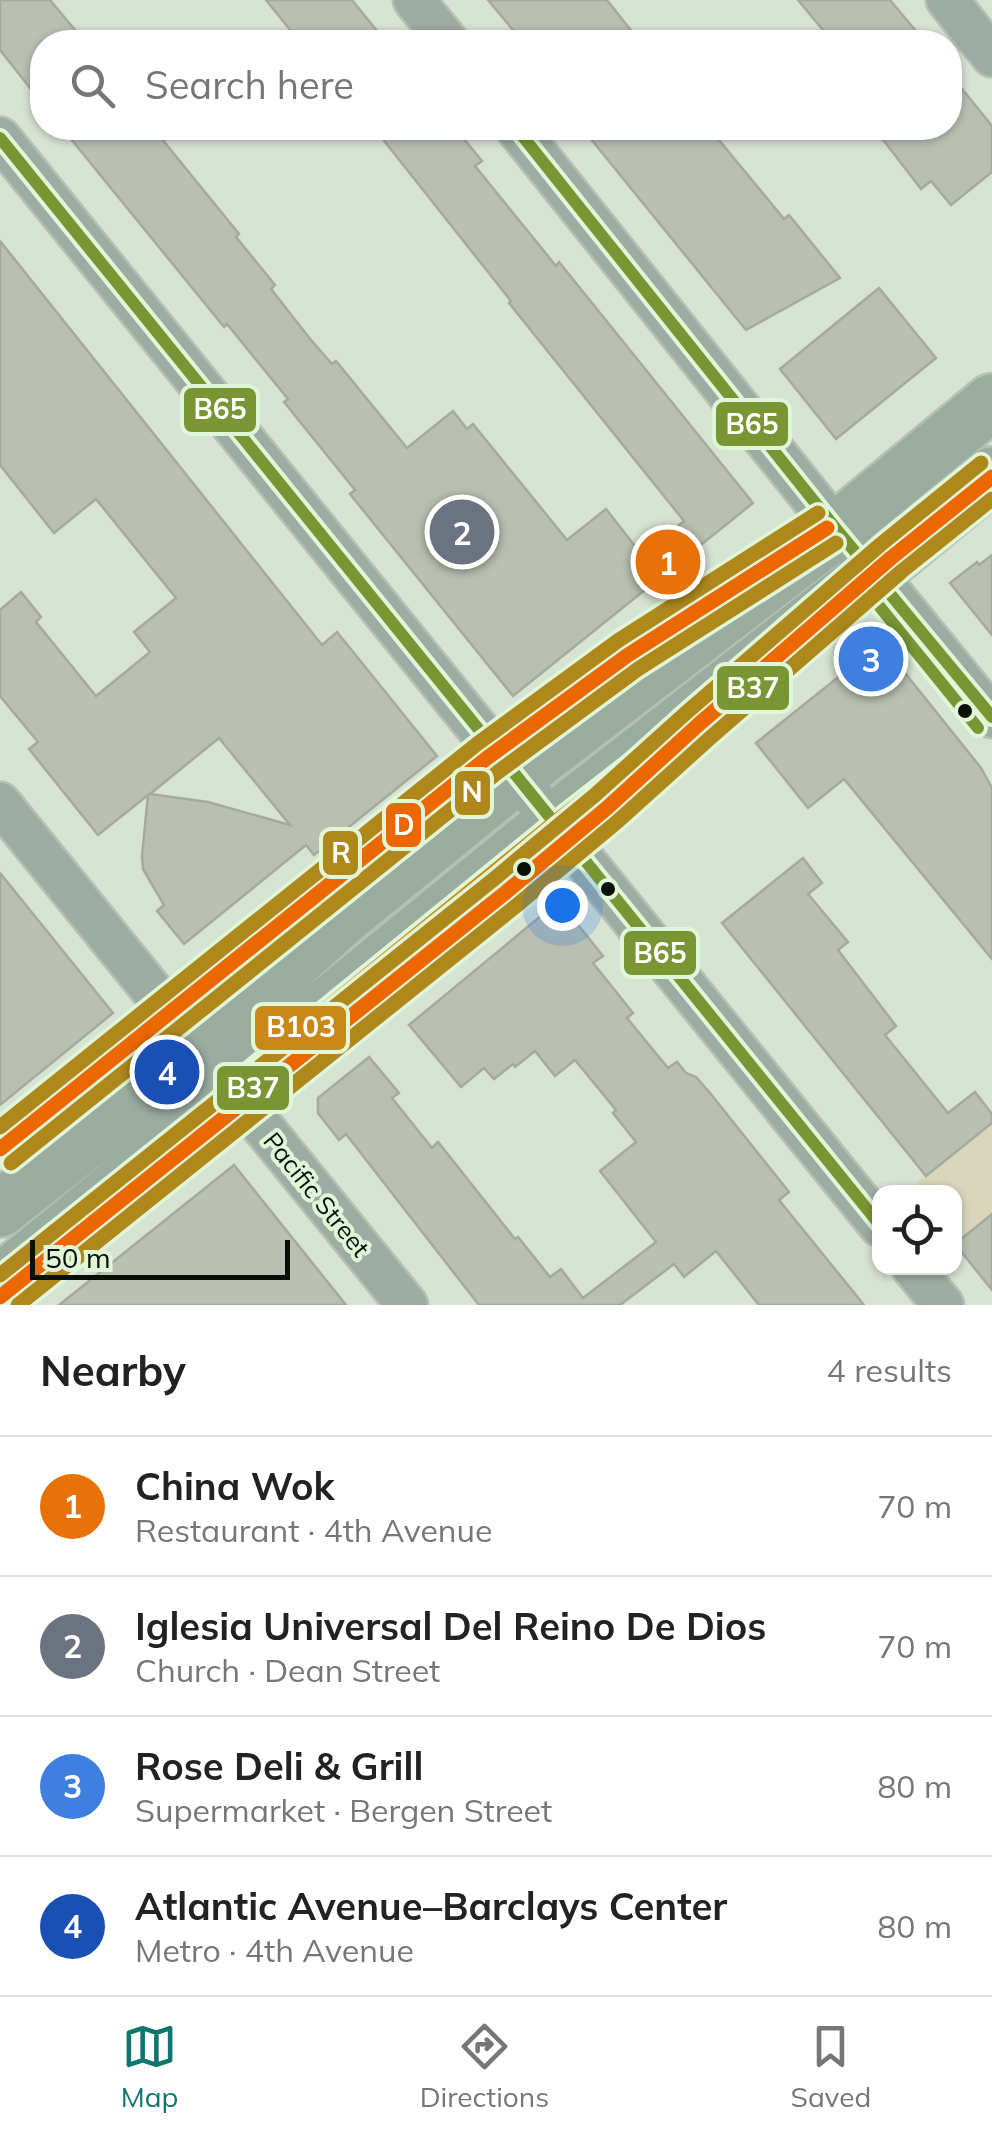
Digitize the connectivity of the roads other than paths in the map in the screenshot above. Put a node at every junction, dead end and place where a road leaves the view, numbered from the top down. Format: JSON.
{"nodes":[{"id":1,"x":414,"y":0,"type":"edge"},
{"id":2,"x":947,"y":0,"type":"edge"},
{"id":3,"x":438,"y":30,"type":"edge"},
{"id":4,"x":992,"y":56,"type":"edge"},
{"id":5,"x":0,"y":138,"type":"edge"},
{"id":6,"x":526,"y":140,"type":"edge"},
{"id":7,"x":992,"y":402,"type":"edge"},
{"id":8,"x":992,"y":475,"type":"edge"},
{"id":9,"x":837,"y":530,"type":"junction"},
{"id":10,"x":874,"y":572,"type":"junction"},
{"id":11,"x":992,"y":718,"type":"edge"},
{"id":12,"x":516,"y":776,"type":"junction"},
{"id":13,"x":0,"y":802,"type":"edge"},
{"id":14,"x":553,"y":822,"type":"junction"},
{"id":15,"x":213,"y":1067,"type":"junction"},
{"id":16,"x":0,"y":1210,"type":"edge"},
{"id":17,"x":872,"y":1216,"type":"edge"},
{"id":18,"x":918,"y":1275,"type":"edge"},
{"id":19,"x":0,"y":1283,"type":"edge"},
{"id":20,"x":407,"y":1305,"type":"edge"},
{"id":21,"x":943,"y":1305,"type":"edge"}],
"edges":[{"from":1,"to":3,"type":"street"},
{"from":2,"to":4,"type":"street"},
{"from":5,"to":12,"type":"street"},
{"from":6,"to":9,"type":"street"},
{"from":7,"to":9,"type":"main road"},
{"from":8,"to":10,"type":"main road"},
{"from":9,"to":10,"type":"street"},
{"from":9,"to":12,"type":"main road"},
{"from":10,"to":11,"type":"street"},
{"from":10,"to":14,"type":"main road"},
{"from":12,"to":14,"type":"street"},
{"from":12,"to":15,"type":"main road"},
{"from":13,"to":15,"type":"street","name":"Pacific Street"},
{"from":14,"to":15,"type":"main road"},
{"from":14,"to":17,"type":"street"},
{"from":15,"to":16,"type":"main road"},
{"from":15,"to":19,"type":"main road"},
{"from":15,"to":20,"type":"street","name":"Pacific Street"},
{"from":18,"to":21,"type":"street"}]}
